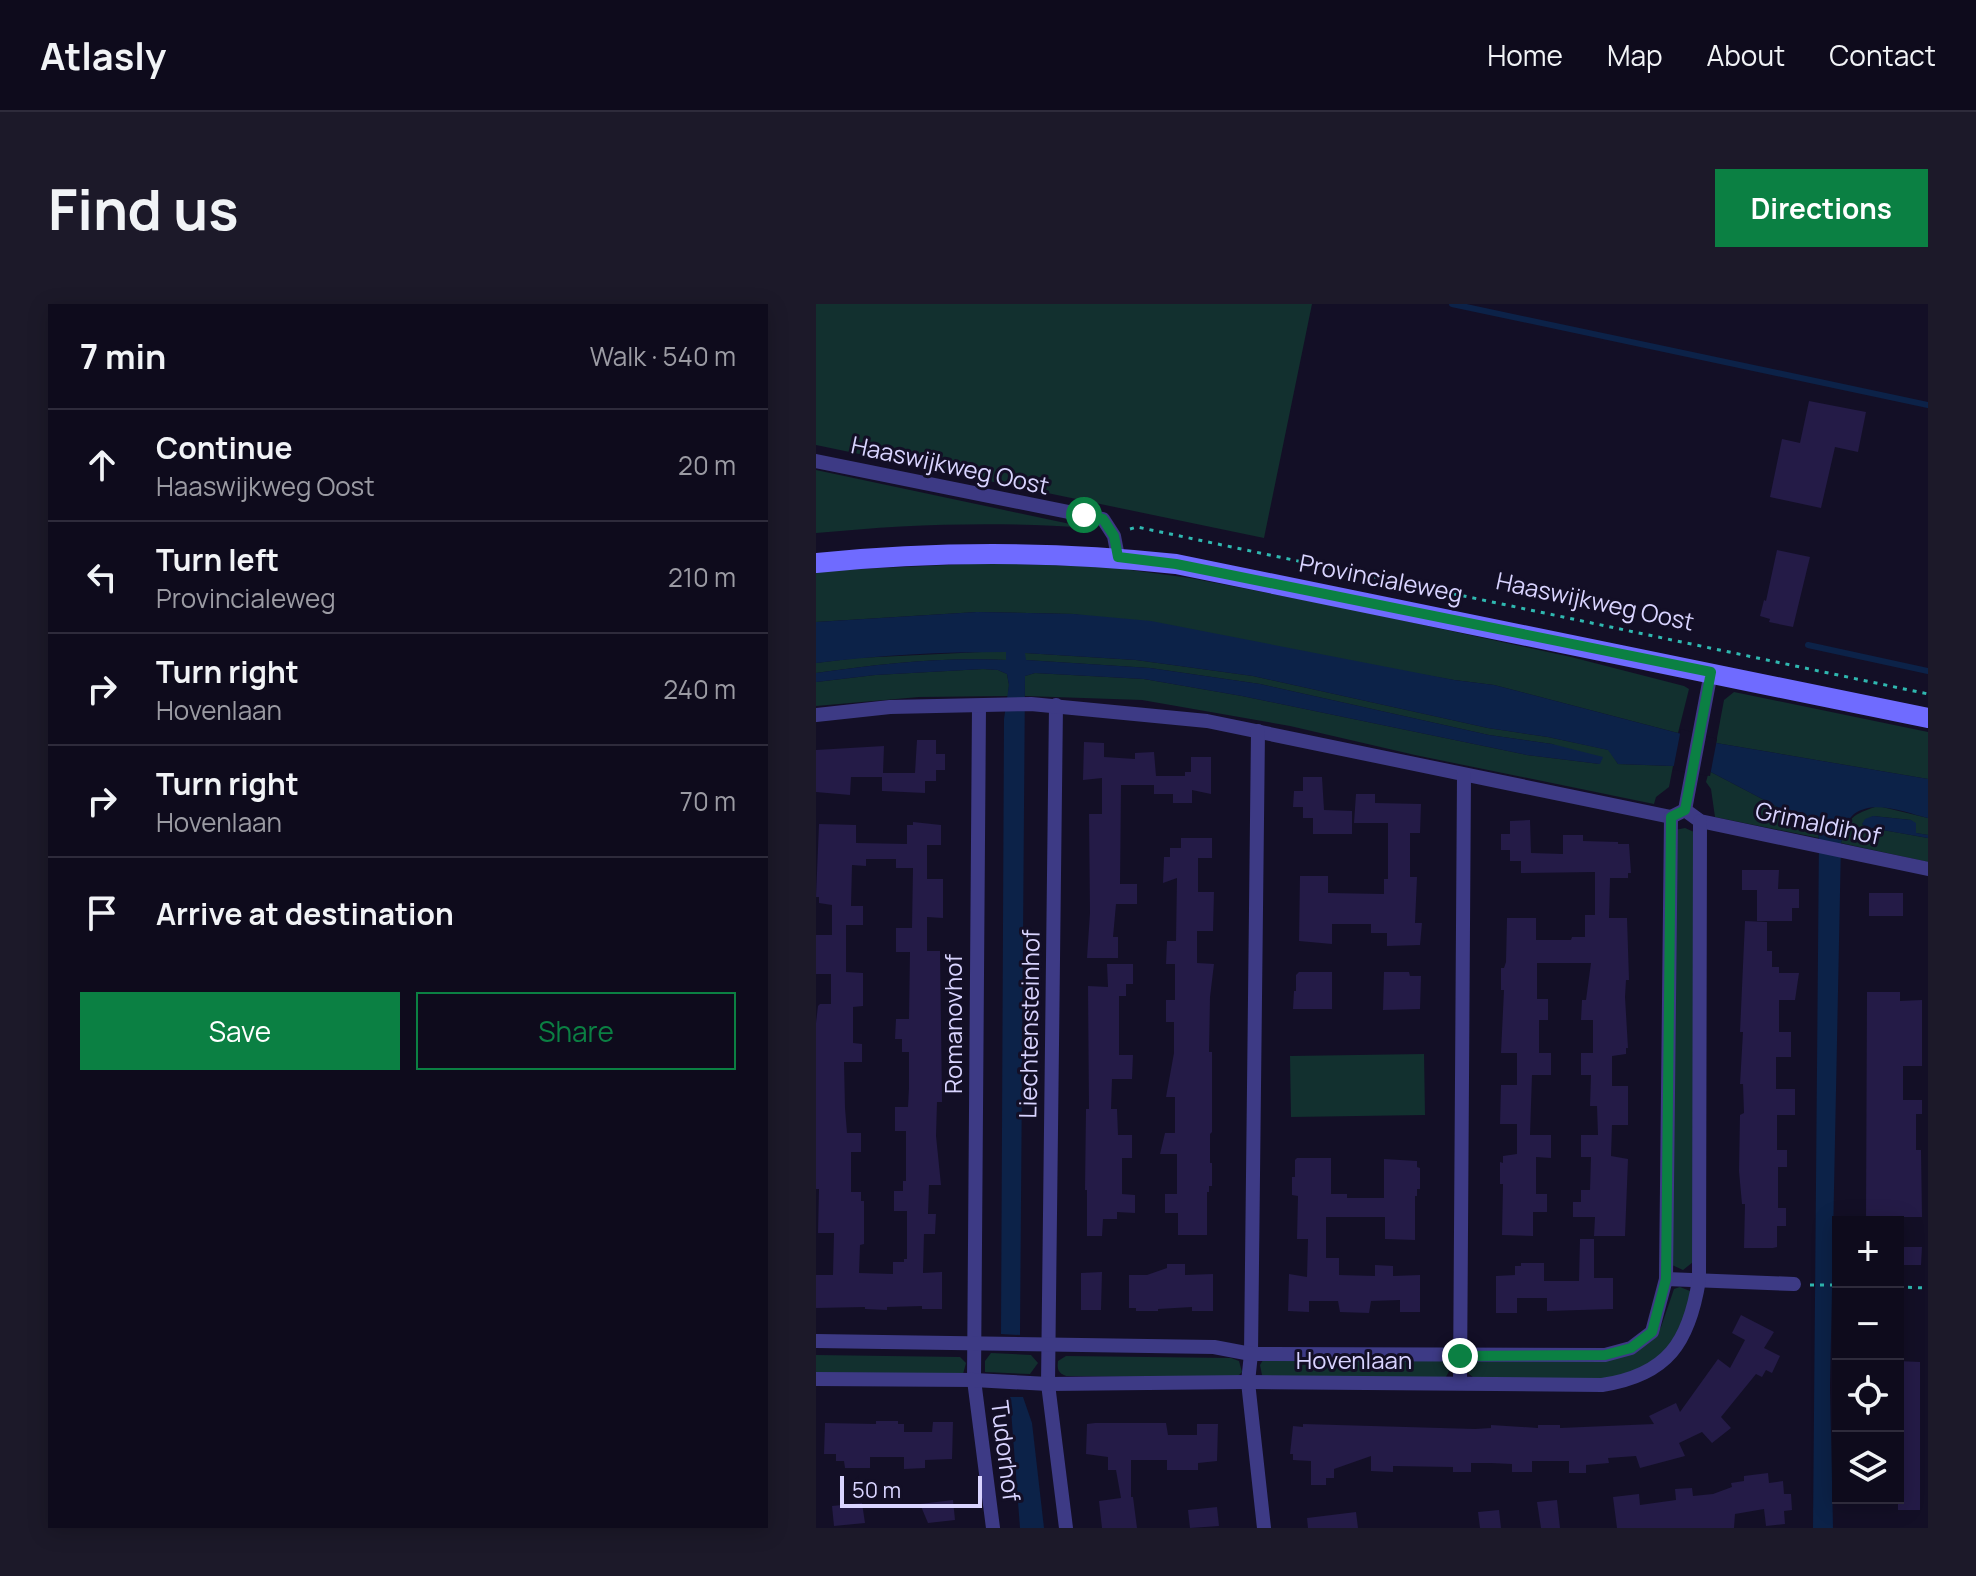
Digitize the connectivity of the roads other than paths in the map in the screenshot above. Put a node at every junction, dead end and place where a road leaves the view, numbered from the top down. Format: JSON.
{"nodes":[{"id":1,"x":816,"y":461,"type":"edge"},
{"id":2,"x":1118,"y":557,"type":"junction"},
{"id":3,"x":816,"y":563,"type":"edge"},
{"id":4,"x":1711,"y":672,"type":"junction"},
{"id":5,"x":1056,"y":705,"type":"junction"},
{"id":6,"x":979,"y":706,"type":"junction"},
{"id":7,"x":816,"y":715,"type":"edge"},
{"id":8,"x":1928,"y":718,"type":"edge"},
{"id":9,"x":1258,"y":731,"type":"junction"},
{"id":10,"x":1464,"y":775,"type":"junction"},
{"id":11,"x":1685,"y":810,"type":"junction"},
{"id":12,"x":1671,"y":817,"type":"junction"},
{"id":13,"x":1700,"y":821,"type":"junction"},
{"id":14,"x":1928,"y":869,"type":"edge"},
{"id":15,"x":1666,"y":1279,"type":"junction"},
{"id":16,"x":1699,"y":1280,"type":"junction"},
{"id":17,"x":1801,"y":1285,"type":"road end"},
{"id":18,"x":816,"y":1341,"type":"edge"},
{"id":19,"x":973,"y":1343,"type":"junction"},
{"id":20,"x":1048,"y":1345,"type":"junction"},
{"id":21,"x":1251,"y":1354,"type":"junction"},
{"id":22,"x":1460,"y":1356,"type":"junction"},
{"id":23,"x":816,"y":1379,"type":"edge"},
{"id":24,"x":974,"y":1380,"type":"junction"},
{"id":25,"x":1248,"y":1382,"type":"junction"},
{"id":26,"x":1460,"y":1383,"type":"junction"},
{"id":27,"x":1048,"y":1384,"type":"junction"},
{"id":28,"x":993,"y":1528,"type":"edge"},
{"id":29,"x":1066,"y":1528,"type":"edge"},
{"id":30,"x":1264,"y":1528,"type":"edge"}],
"edges":[{"from":1,"to":2,"type":"street","name":"Haaswijkweg Oost"},
{"from":2,"to":3,"type":"main road","name":"Provincialeweg"},
{"from":2,"to":4,"type":"main road","name":"Provincialeweg"},
{"from":4,"to":8,"type":"main road","name":"Provincialeweg"},
{"from":4,"to":11,"type":"street"},
{"from":5,"to":6,"type":"street"},
{"from":5,"to":9,"type":"street"},
{"from":5,"to":20,"type":"street","name":"Liechtensteinhof"},
{"from":6,"to":7,"type":"street"},
{"from":6,"to":19,"type":"street","name":"Romanovhof"},
{"from":9,"to":10,"type":"street"},
{"from":9,"to":21,"type":"street"},
{"from":10,"to":12,"type":"street"},
{"from":10,"to":22,"type":"street"},
{"from":11,"to":12,"type":"street"},
{"from":11,"to":13,"type":"street"},
{"from":12,"to":15,"type":"street","name":"Hovenlaan"},
{"from":13,"to":14,"type":"street","name":"Grimaldihof"},
{"from":13,"to":16,"type":"street","name":"Hovenlaan"},
{"from":15,"to":16,"type":"street"},
{"from":15,"to":22,"type":"street","name":"Hovenlaan"},
{"from":16,"to":17,"type":"street"},
{"from":16,"to":26,"type":"street","name":"Hovenlaan"},
{"from":18,"to":19,"type":"street","name":"Hovenlaan"},
{"from":19,"to":20,"type":"street","name":"Hovenlaan"},
{"from":19,"to":24,"type":"street"},
{"from":20,"to":21,"type":"street","name":"Hovenlaan"},
{"from":20,"to":27,"type":"street"},
{"from":21,"to":22,"type":"street","name":"Hovenlaan"},
{"from":21,"to":25,"type":"street"},
{"from":22,"to":26,"type":"street"},
{"from":23,"to":24,"type":"street","name":"Hovenlaan"},
{"from":24,"to":27,"type":"street","name":"Hovenlaan"},
{"from":24,"to":28,"type":"street","name":"Tudorhof"},
{"from":25,"to":26,"type":"street","name":"Hovenlaan"},
{"from":25,"to":27,"type":"street","name":"Hovenlaan"},
{"from":25,"to":30,"type":"street"},
{"from":27,"to":29,"type":"street"}]}
